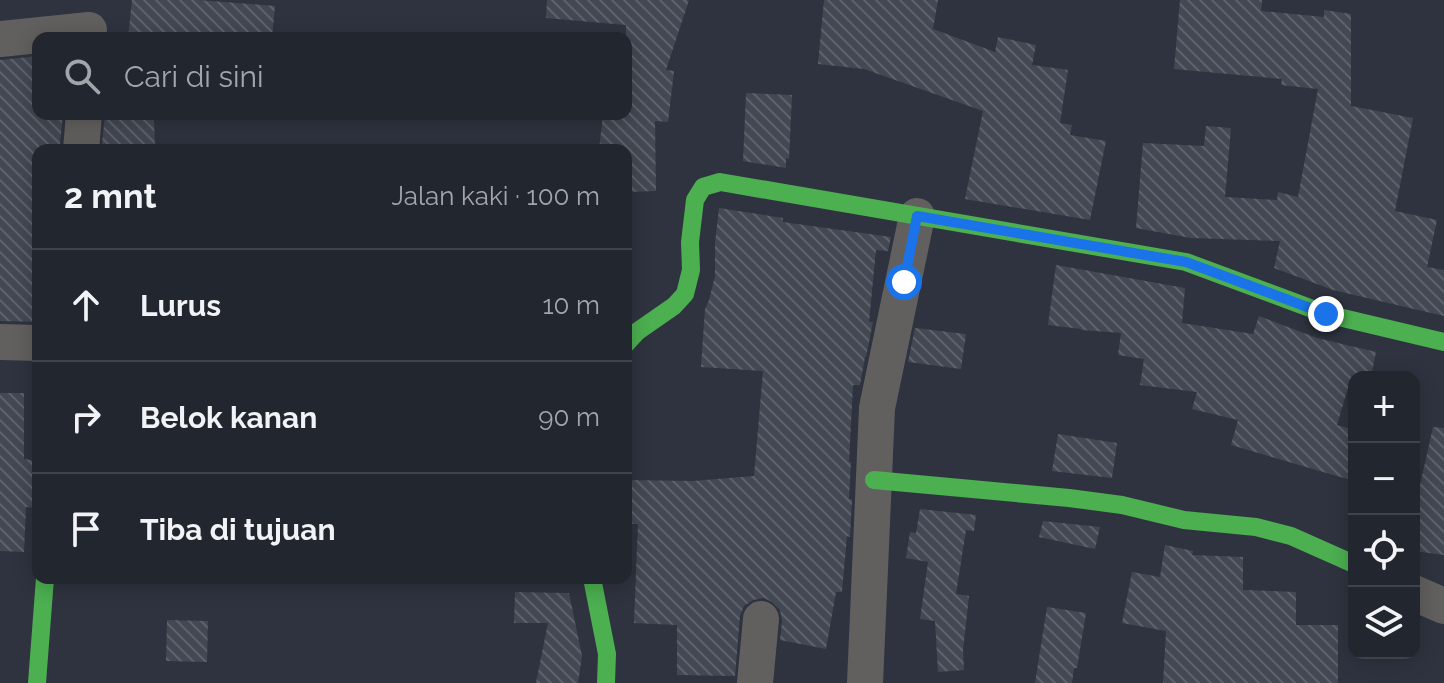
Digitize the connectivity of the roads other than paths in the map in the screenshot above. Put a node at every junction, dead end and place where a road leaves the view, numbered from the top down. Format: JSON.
{"nodes":[{"id":1,"x":90,"y":23,"type":"edge"},
{"id":2,"x":39,"y":32,"type":"edge"},
{"id":3,"x":32,"y":33,"type":"edge"},
{"id":4,"x":0,"y":39,"type":"edge"},
{"id":5,"x":84,"y":120,"type":"edge"},
{"id":6,"x":82,"y":144,"type":"edge"},
{"id":7,"x":917,"y":216,"type":"junction"},
{"id":8,"x":632,"y":338,"type":"edge"},
{"id":9,"x":0,"y":342,"type":"edge"},
{"id":10,"x":1444,"y":342,"type":"edge"},
{"id":11,"x":32,"y":343,"type":"edge"},
{"id":12,"x":874,"y":480,"type":"junction"},
{"id":13,"x":1348,"y":561,"type":"edge"},
{"id":14,"x":45,"y":584,"type":"edge"},
{"id":15,"x":593,"y":584,"type":"edge"},
{"id":16,"x":1420,"y":596,"type":"edge"},
{"id":17,"x":1444,"y":606,"type":"edge"},
{"id":18,"x":761,"y":619,"type":"dead end"},
{"id":19,"x":37,"y":683,"type":"edge"},
{"id":20,"x":606,"y":683,"type":"edge"},
{"id":21,"x":755,"y":683,"type":"edge"},
{"id":22,"x":865,"y":683,"type":"edge"}],
"edges":[{"from":1,"to":2,"type":"street"},
{"from":3,"to":4,"type":"street"},
{"from":5,"to":6,"type":"street"},
{"from":7,"to":8,"type":"street"},
{"from":7,"to":10,"type":"street"},
{"from":7,"to":12,"type":"street"},
{"from":9,"to":11,"type":"street"},
{"from":12,"to":13,"type":"street"},
{"from":12,"to":22,"type":"street"},
{"from":14,"to":19,"type":"street"},
{"from":15,"to":20,"type":"street"},
{"from":16,"to":17,"type":"street"},
{"from":18,"to":21,"type":"street"}]}
